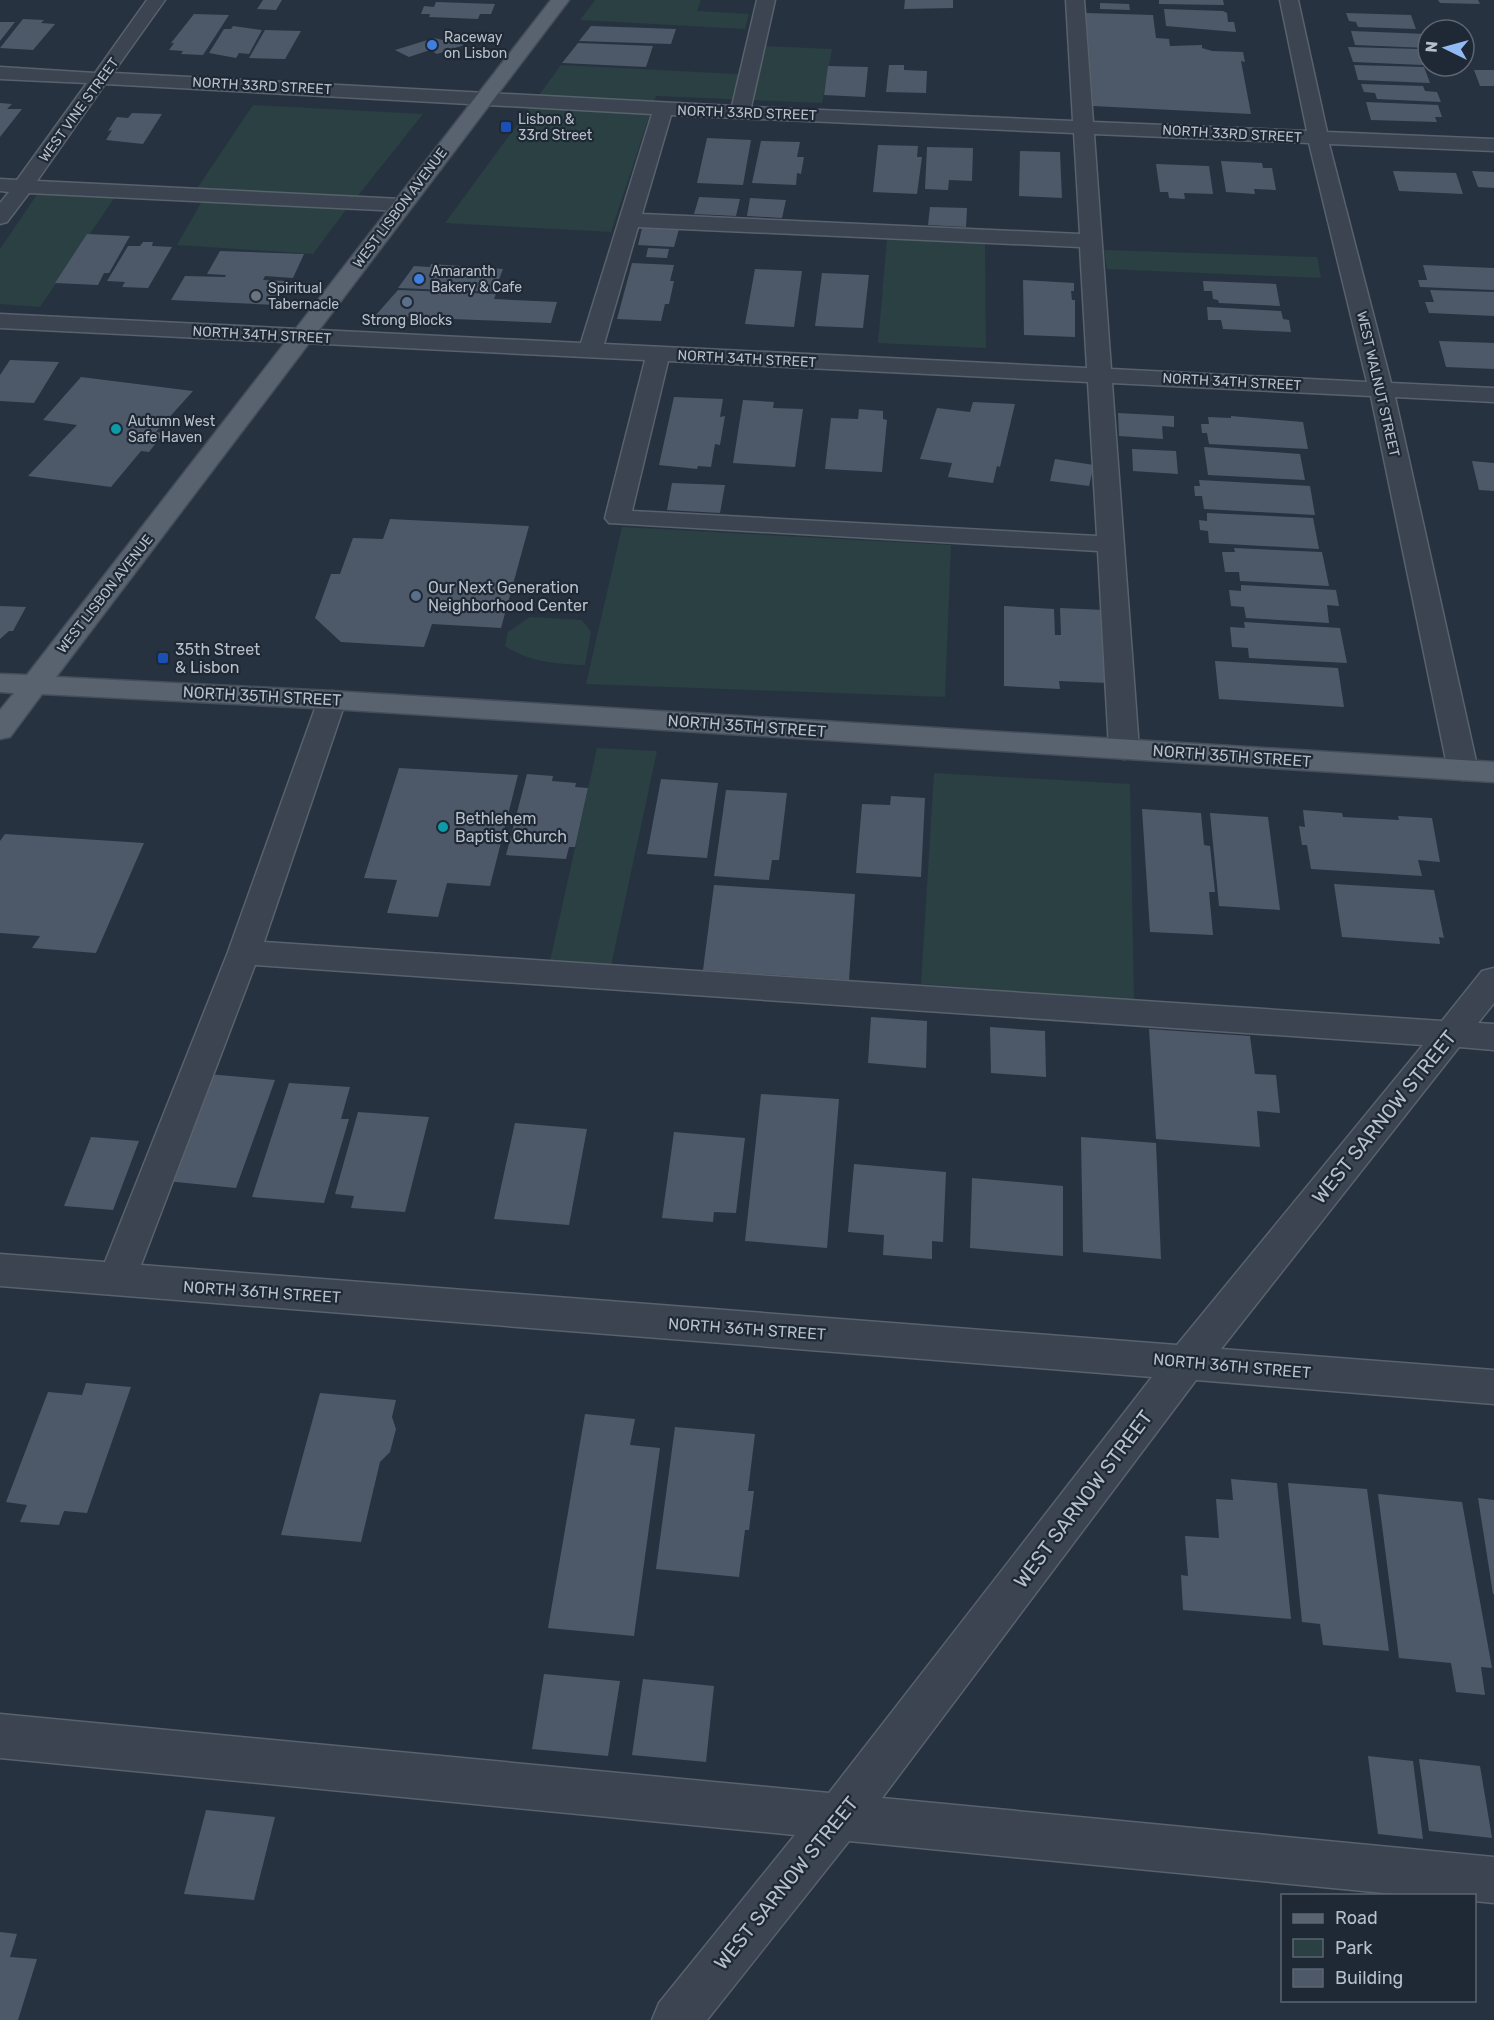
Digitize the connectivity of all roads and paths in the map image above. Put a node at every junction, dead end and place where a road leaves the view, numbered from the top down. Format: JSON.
{"nodes":[{"id":1,"x":156,"y":0,"type":"edge"},
{"id":2,"x":560,"y":0,"type":"edge"},
{"id":3,"x":766,"y":0,"type":"edge"},
{"id":4,"x":1075,"y":0,"type":"edge"},
{"id":5,"x":1289,"y":0,"type":"edge"},
{"id":6,"x":0,"y":73,"type":"edge"},
{"id":7,"x":103,"y":77,"type":"junction"},
{"id":8,"x":483,"y":99,"type":"junction"},
{"id":9,"x":663,"y":110,"type":"junction"},
{"id":10,"x":740,"y":112,"type":"junction"},
{"id":11,"x":1082,"y":128,"type":"junction"},
{"id":12,"x":1318,"y":138,"type":"junction"},
{"id":13,"x":1494,"y":145,"type":"edge"},
{"id":14,"x":0,"y":185,"type":"edge"},
{"id":15,"x":23,"y":186,"type":"junction"},
{"id":16,"x":401,"y":205,"type":"junction"},
{"id":17,"x":0,"y":218,"type":"edge"},
{"id":18,"x":629,"y":220,"type":"junction"},
{"id":19,"x":1091,"y":241,"type":"junction"},
{"id":20,"x":0,"y":321,"type":"edge"},
{"id":21,"x":303,"y":338,"type":"junction"},
{"id":22,"x":590,"y":351,"type":"junction"},
{"id":23,"x":658,"y":355,"type":"junction"},
{"id":24,"x":1099,"y":376,"type":"junction"},
{"id":25,"x":1381,"y":389,"type":"junction"},
{"id":26,"x":1494,"y":395,"type":"edge"},
{"id":27,"x":1110,"y":544,"type":"junction"},
{"id":28,"x":0,"y":683,"type":"edge"},
{"id":29,"x":36,"y":685,"type":"junction"},
{"id":30,"x":332,"y":700,"type":"junction"},
{"id":31,"x":0,"y":730,"type":"edge"},
{"id":32,"x":1124,"y":749,"type":"junction"},
{"id":33,"x":1463,"y":770,"type":"junction"},
{"id":34,"x":1494,"y":772,"type":"edge"},
{"id":35,"x":244,"y":952,"type":"junction"},
{"id":36,"x":1494,"y":980,"type":"edge"},
{"id":37,"x":1451,"y":1034,"type":"junction"},
{"id":38,"x":1494,"y":1037,"type":"edge"},
{"id":39,"x":0,"y":1270,"type":"edge"},
{"id":40,"x":116,"y":1281,"type":"junction"},
{"id":41,"x":1187,"y":1362,"type":"junction"},
{"id":42,"x":1494,"y":1387,"type":"edge"},
{"id":43,"x":0,"y":1736,"type":"edge"},
{"id":44,"x":842,"y":1815,"type":"junction"},
{"id":45,"x":1494,"y":1880,"type":"edge"},
{"id":46,"x":676,"y":2020,"type":"edge"}],
"edges":[{"from":1,"to":7,"type":"street","name":"WEST VINE STREET"},
{"from":2,"to":8,"type":"main road","name":"WEST LISBON AVENUE"},
{"from":3,"to":10,"type":"street"},
{"from":4,"to":11,"type":"street"},
{"from":5,"to":12,"type":"street","name":"WEST WALNUT STREET"},
{"from":6,"to":7,"type":"street","name":"NORTH 33RD STREET"},
{"from":7,"to":8,"type":"street","name":"NORTH 33RD STREET"},
{"from":7,"to":15,"type":"street","name":"WEST VINE STREET"},
{"from":8,"to":9,"type":"street","name":"NORTH 33RD STREET"},
{"from":8,"to":16,"type":"main road","name":"WEST LISBON AVENUE"},
{"from":9,"to":10,"type":"street","name":"NORTH 33RD STREET"},
{"from":9,"to":18,"type":"street"},
{"from":10,"to":11,"type":"street","name":"NORTH 33RD STREET"},
{"from":11,"to":12,"type":"street","name":"NORTH 33RD STREET"},
{"from":11,"to":19,"type":"street"},
{"from":12,"to":13,"type":"street","name":"NORTH 33RD STREET"},
{"from":12,"to":25,"type":"street","name":"WEST WALNUT STREET"},
{"from":14,"to":15,"type":"street"},
{"from":15,"to":16,"type":"street"},
{"from":15,"to":17,"type":"street","name":"WEST VINE STREET"},
{"from":16,"to":21,"type":"main road","name":"WEST LISBON AVENUE"},
{"from":18,"to":19,"type":"street"},
{"from":18,"to":22,"type":"street"},
{"from":19,"to":24,"type":"street"},
{"from":20,"to":21,"type":"street","name":"NORTH 34TH STREET"},
{"from":21,"to":22,"type":"street","name":"NORTH 34TH STREET"},
{"from":21,"to":29,"type":"main road","name":"WEST LISBON AVENUE"},
{"from":22,"to":23,"type":"street","name":"NORTH 34TH STREET"},
{"from":23,"to":24,"type":"street","name":"NORTH 34TH STREET"},
{"from":23,"to":27,"type":"street"},
{"from":24,"to":25,"type":"street","name":"NORTH 34TH STREET"},
{"from":24,"to":27,"type":"street"},
{"from":25,"to":26,"type":"street","name":"NORTH 34TH STREET"},
{"from":25,"to":33,"type":"street","name":"WEST WALNUT STREET"},
{"from":27,"to":32,"type":"street"},
{"from":28,"to":29,"type":"main road","name":"NORTH 35TH STREET"},
{"from":29,"to":30,"type":"main road","name":"NORTH 35TH STREET"},
{"from":29,"to":31,"type":"main road","name":"WEST LISBON AVENUE"},
{"from":30,"to":32,"type":"main road","name":"NORTH 35TH STREET"},
{"from":30,"to":35,"type":"street"},
{"from":32,"to":33,"type":"main road","name":"NORTH 35TH STREET"},
{"from":33,"to":34,"type":"main road","name":"NORTH 35TH STREET"},
{"from":35,"to":37,"type":"street"},
{"from":35,"to":40,"type":"street"},
{"from":36,"to":37,"type":"street","name":"WEST SARNOW STREET"},
{"from":37,"to":38,"type":"street"},
{"from":37,"to":41,"type":"street","name":"WEST SARNOW STREET"},
{"from":39,"to":40,"type":"street","name":"NORTH 36TH STREET"},
{"from":40,"to":41,"type":"street","name":"NORTH 36TH STREET"},
{"from":41,"to":42,"type":"street","name":"NORTH 36TH STREET"},
{"from":41,"to":44,"type":"street","name":"WEST SARNOW STREET"},
{"from":43,"to":44,"type":"street"},
{"from":44,"to":45,"type":"street"},
{"from":44,"to":46,"type":"street","name":"WEST SARNOW STREET"}]}
